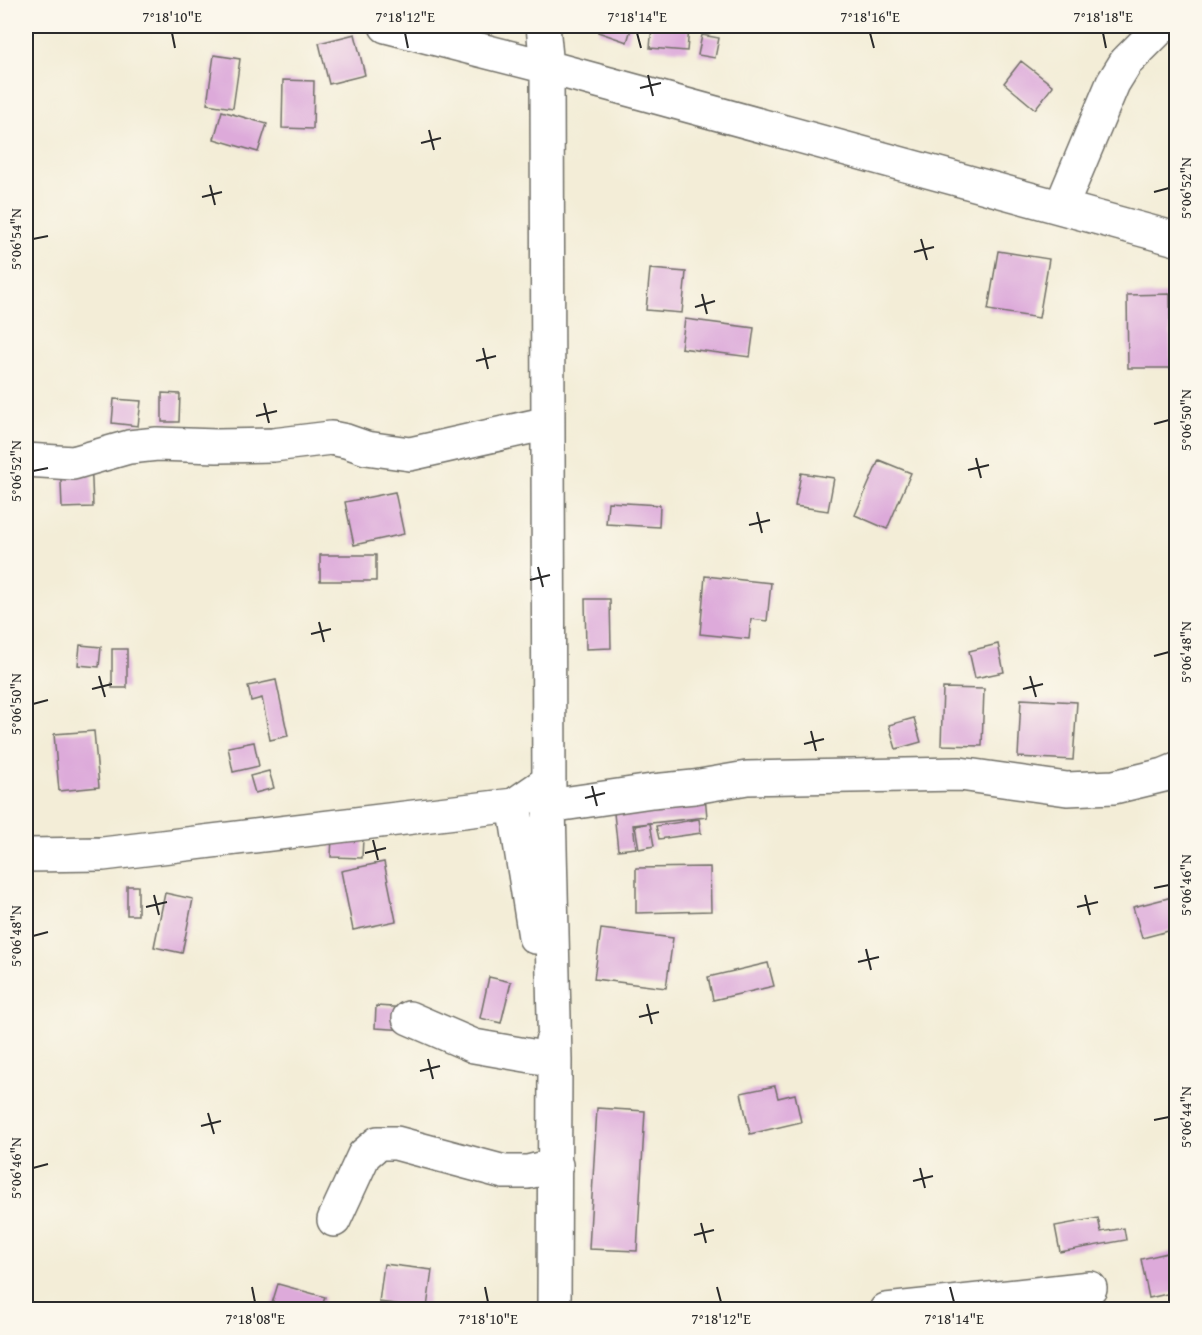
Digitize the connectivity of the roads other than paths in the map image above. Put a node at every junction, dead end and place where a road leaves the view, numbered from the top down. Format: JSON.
{"nodes":[{"id":1,"x":386,"y":26,"type":"edge"},
{"id":2,"x":543,"y":26,"type":"edge"},
{"id":3,"x":1162,"y":26,"type":"edge"},
{"id":4,"x":547,"y":67,"type":"junction"},
{"id":5,"x":1061,"y":207,"type":"junction"},
{"id":6,"x":1176,"y":239,"type":"edge"},
{"id":7,"x":548,"y":423,"type":"junction"},
{"id":8,"x":26,"y":460,"type":"edge"},
{"id":9,"x":1176,"y":770,"type":"edge"},
{"id":10,"x":549,"y":794,"type":"junction"},
{"id":11,"x":514,"y":805,"type":"junction"},
{"id":12,"x":26,"y":855,"type":"edge"},
{"id":13,"x":409,"y":1018,"type":"dead end"},
{"id":14,"x":555,"y":1060,"type":"junction"},
{"id":15,"x":555,"y":1165,"type":"junction"},
{"id":16,"x":334,"y":1220,"type":"dead end"},
{"id":17,"x":1090,"y":1288,"type":"dead end"},
{"id":18,"x":554,"y":1310,"type":"edge"},
{"id":19,"x":886,"y":1310,"type":"edge"}],
"edges":[{"from":1,"to":4,"type":"street"},
{"from":2,"to":4,"type":"street"},
{"from":3,"to":5,"type":"street"},
{"from":4,"to":5,"type":"street"},
{"from":4,"to":7,"type":"street"},
{"from":5,"to":6,"type":"street"},
{"from":7,"to":8,"type":"street"},
{"from":7,"to":10,"type":"street"},
{"from":9,"to":10,"type":"street"},
{"from":10,"to":11,"type":"street"},
{"from":10,"to":14,"type":"street"},
{"from":11,"to":12,"type":"street"},
{"from":11,"to":14,"type":"street"},
{"from":13,"to":14,"type":"street"},
{"from":14,"to":15,"type":"street"},
{"from":15,"to":16,"type":"street"},
{"from":15,"to":18,"type":"street"},
{"from":17,"to":19,"type":"street"}]}
